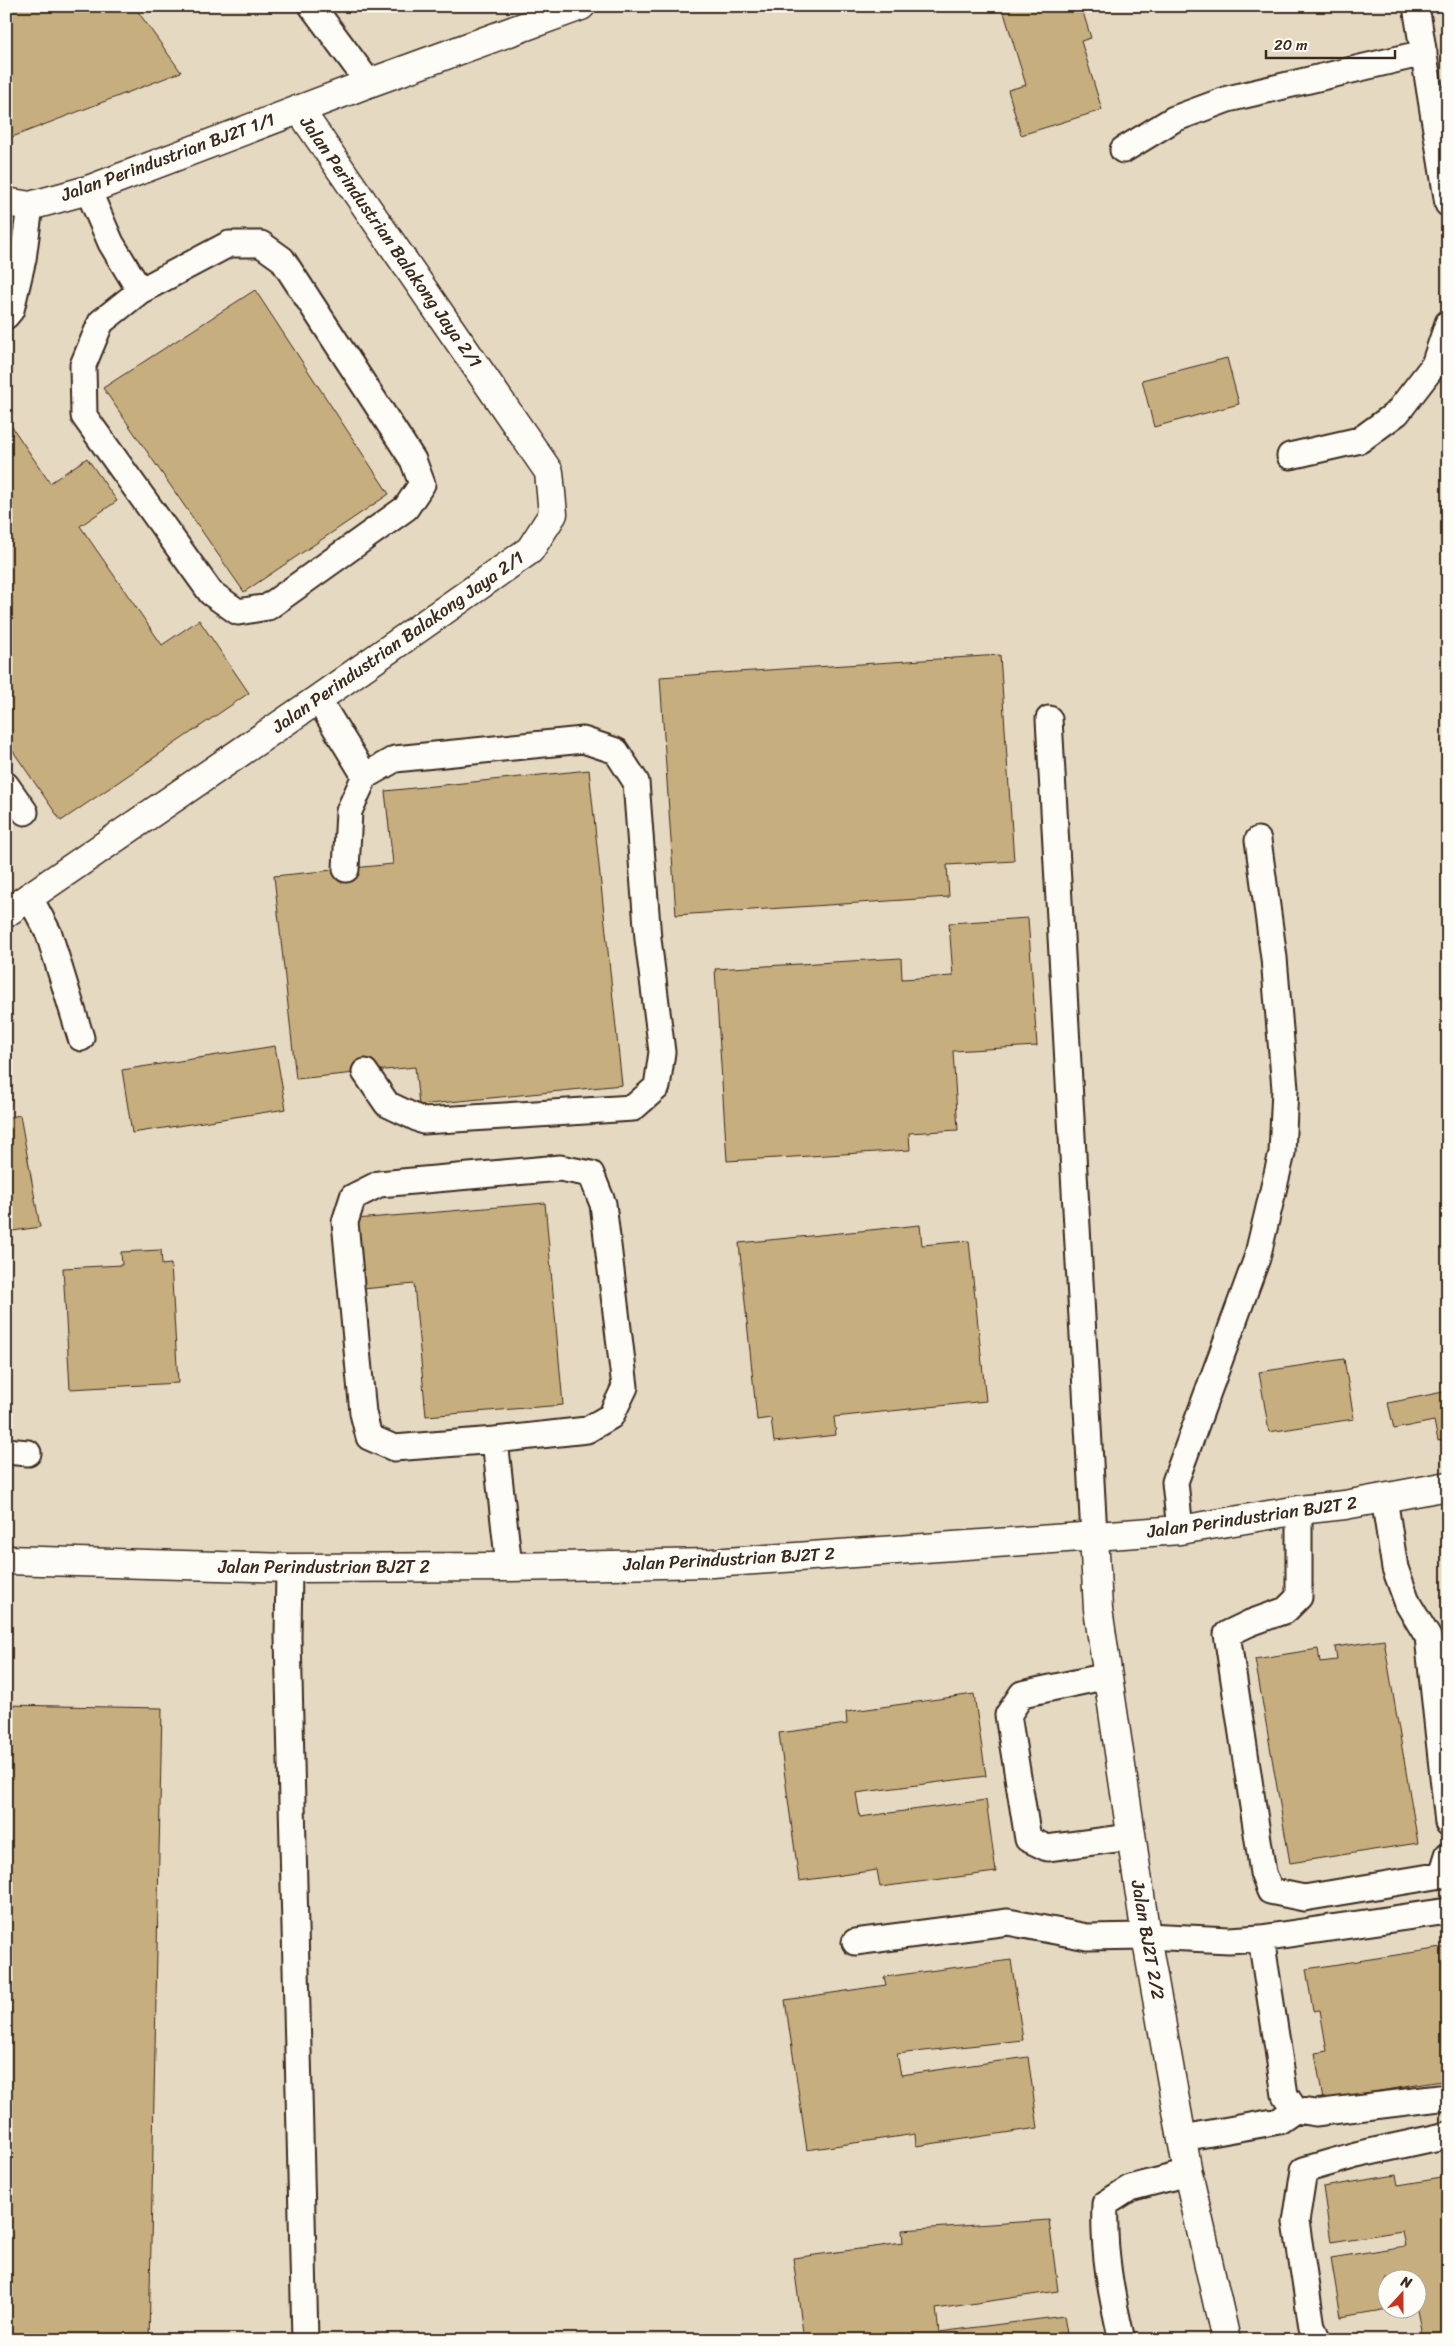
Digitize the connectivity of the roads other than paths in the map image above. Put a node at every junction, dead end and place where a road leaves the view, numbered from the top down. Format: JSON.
{"nodes":[{"id":1,"x":312,"y":6,"type":"edge"},
{"id":2,"x":581,"y":6,"type":"edge"},
{"id":3,"x":1416,"y":6,"type":"edge"},
{"id":4,"x":1424,"y":53,"type":"junction"},
{"id":5,"x":369,"y":82,"type":"junction"},
{"id":6,"x":299,"y":109,"type":"junction"},
{"id":7,"x":1123,"y":150,"type":"dead end"},
{"id":8,"x":88,"y":190,"type":"junction"},
{"id":9,"x":18,"y":204,"type":"edge"},
{"id":10,"x":1448,"y":204,"type":"edge"},
{"id":11,"x":140,"y":292,"type":"junction"},
{"id":12,"x":6,"y":316,"type":"edge"},
{"id":13,"x":1448,"y":323,"type":"edge"},
{"id":14,"x":1290,"y":456,"type":"dead end"},
{"id":15,"x":318,"y":699,"type":"junction"},
{"id":16,"x":1049,"y":719,"type":"dead end"},
{"id":17,"x":365,"y":776,"type":"junction"},
{"id":18,"x":6,"y":785,"type":"edge"},
{"id":19,"x":25,"y":812,"type":"dead end"},
{"id":20,"x":1258,"y":840,"type":"dead end"},
{"id":21,"x":346,"y":868,"type":"dead end"},
{"id":22,"x":29,"y":896,"type":"junction"},
{"id":23,"x":6,"y":913,"type":"edge"},
{"id":24,"x":81,"y":1038,"type":"dead end"},
{"id":25,"x":365,"y":1072,"type":"dead end"},
{"id":26,"x":495,"y":1440,"type":"junction"},
{"id":27,"x":1448,"y":1486,"type":"edge"},
{"id":28,"x":1384,"y":1498,"type":"junction"},
{"id":29,"x":1299,"y":1510,"type":"junction"},
{"id":30,"x":1180,"y":1530,"type":"junction"},
{"id":31,"x":1094,"y":1536,"type":"junction"},
{"id":32,"x":6,"y":1560,"type":"edge"},
{"id":33,"x":509,"y":1567,"type":"junction"},
{"id":34,"x":289,"y":1568,"type":"junction"},
{"id":35,"x":1108,"y":1676,"type":"junction"},
{"id":36,"x":1448,"y":1823,"type":"edge"},
{"id":37,"x":1131,"y":1837,"type":"junction"},
{"id":38,"x":1448,"y":1855,"type":"edge"},
{"id":39,"x":1448,"y":1911,"type":"edge"},
{"id":40,"x":1146,"y":1936,"type":"junction"},
{"id":41,"x":1261,"y":1938,"type":"junction"},
{"id":42,"x":855,"y":1942,"type":"dead end"},
{"id":43,"x":1448,"y":2096,"type":"edge"},
{"id":44,"x":1295,"y":2110,"type":"junction"},
{"id":45,"x":1448,"y":2135,"type":"edge"},
{"id":46,"x":1183,"y":2138,"type":"junction"},
{"id":47,"x":1188,"y":2173,"type":"junction"},
{"id":48,"x":305,"y":2340,"type":"edge"},
{"id":49,"x":1122,"y":2340,"type":"edge"},
{"id":50,"x":1226,"y":2340,"type":"edge"},
{"id":51,"x":1318,"y":2340,"type":"edge"}],
"edges":[{"from":1,"to":5,"type":"lane"},
{"from":2,"to":5,"type":"street","name":"Jalan Perindustrian BJ2T 1/1"},
{"from":3,"to":4,"type":"lane"},
{"from":4,"to":7,"type":"lane"},
{"from":4,"to":10,"type":"lane"},
{"from":5,"to":6,"type":"street","name":"Jalan Perindustrian BJ2T 1/1"},
{"from":6,"to":8,"type":"street","name":"Jalan Perindustrian BJ2T 1/1"},
{"from":6,"to":15,"type":"street","name":"Jalan Perindustrian Balakong Jaya 2/1"},
{"from":8,"to":9,"type":"street","name":"Jalan Perindustrian BJ2T 1/1"},
{"from":8,"to":11,"type":"lane"},
{"from":9,"to":12,"type":"lane"},
{"from":11,"to":11,"type":"lane"},
{"from":13,"to":14,"type":"lane"},
{"from":15,"to":17,"type":"lane"},
{"from":15,"to":22,"type":"street","name":"Jalan Perindustrian Balakong Jaya 2/1"},
{"from":16,"to":31,"type":"lane"},
{"from":17,"to":21,"type":"lane"},
{"from":17,"to":25,"type":"lane"},
{"from":18,"to":19,"type":"lane"},
{"from":20,"to":30,"type":"lane"},
{"from":22,"to":23,"type":"street","name":"Jalan Perindustrian Balakong Jaya 2/1"},
{"from":22,"to":24,"type":"lane"},
{"from":26,"to":26,"type":"lane"},
{"from":26,"to":33,"type":"lane"},
{"from":27,"to":28,"type":"street","name":"Jalan Perindustrian BJ2T 2"},
{"from":28,"to":29,"type":"street","name":"Jalan Perindustrian BJ2T 2"},
{"from":28,"to":36,"type":"lane"},
{"from":29,"to":30,"type":"street","name":"Jalan Perindustrian BJ2T 2"},
{"from":29,"to":38,"type":"lane"},
{"from":30,"to":31,"type":"street","name":"Jalan Perindustrian BJ2T 2"},
{"from":31,"to":33,"type":"street","name":"Jalan Perindustrian BJ2T 2"},
{"from":31,"to":35,"type":"street","name":"Jalan BJ2T 2/2"},
{"from":32,"to":34,"type":"street","name":"Jalan Perindustrian BJ2T 2"},
{"from":33,"to":34,"type":"street","name":"Jalan Perindustrian BJ2T 2"},
{"from":34,"to":48,"type":"lane"},
{"from":35,"to":37,"type":"street","name":"Jalan BJ2T 2/2"},
{"from":35,"to":37,"type":"lane"},
{"from":37,"to":40,"type":"street","name":"Jalan BJ2T 2/2"},
{"from":39,"to":41,"type":"lane"},
{"from":40,"to":41,"type":"lane"},
{"from":40,"to":42,"type":"lane"},
{"from":40,"to":46,"type":"street","name":"Jalan BJ2T 2/2"},
{"from":41,"to":44,"type":"lane"},
{"from":43,"to":44,"type":"lane"},
{"from":44,"to":46,"type":"lane"},
{"from":45,"to":51,"type":"lane"},
{"from":46,"to":47,"type":"street","name":"Jalan BJ2T 2/2"},
{"from":47,"to":49,"type":"lane"},
{"from":47,"to":50,"type":"street","name":"Jalan BJ2T 2/2"}]}
